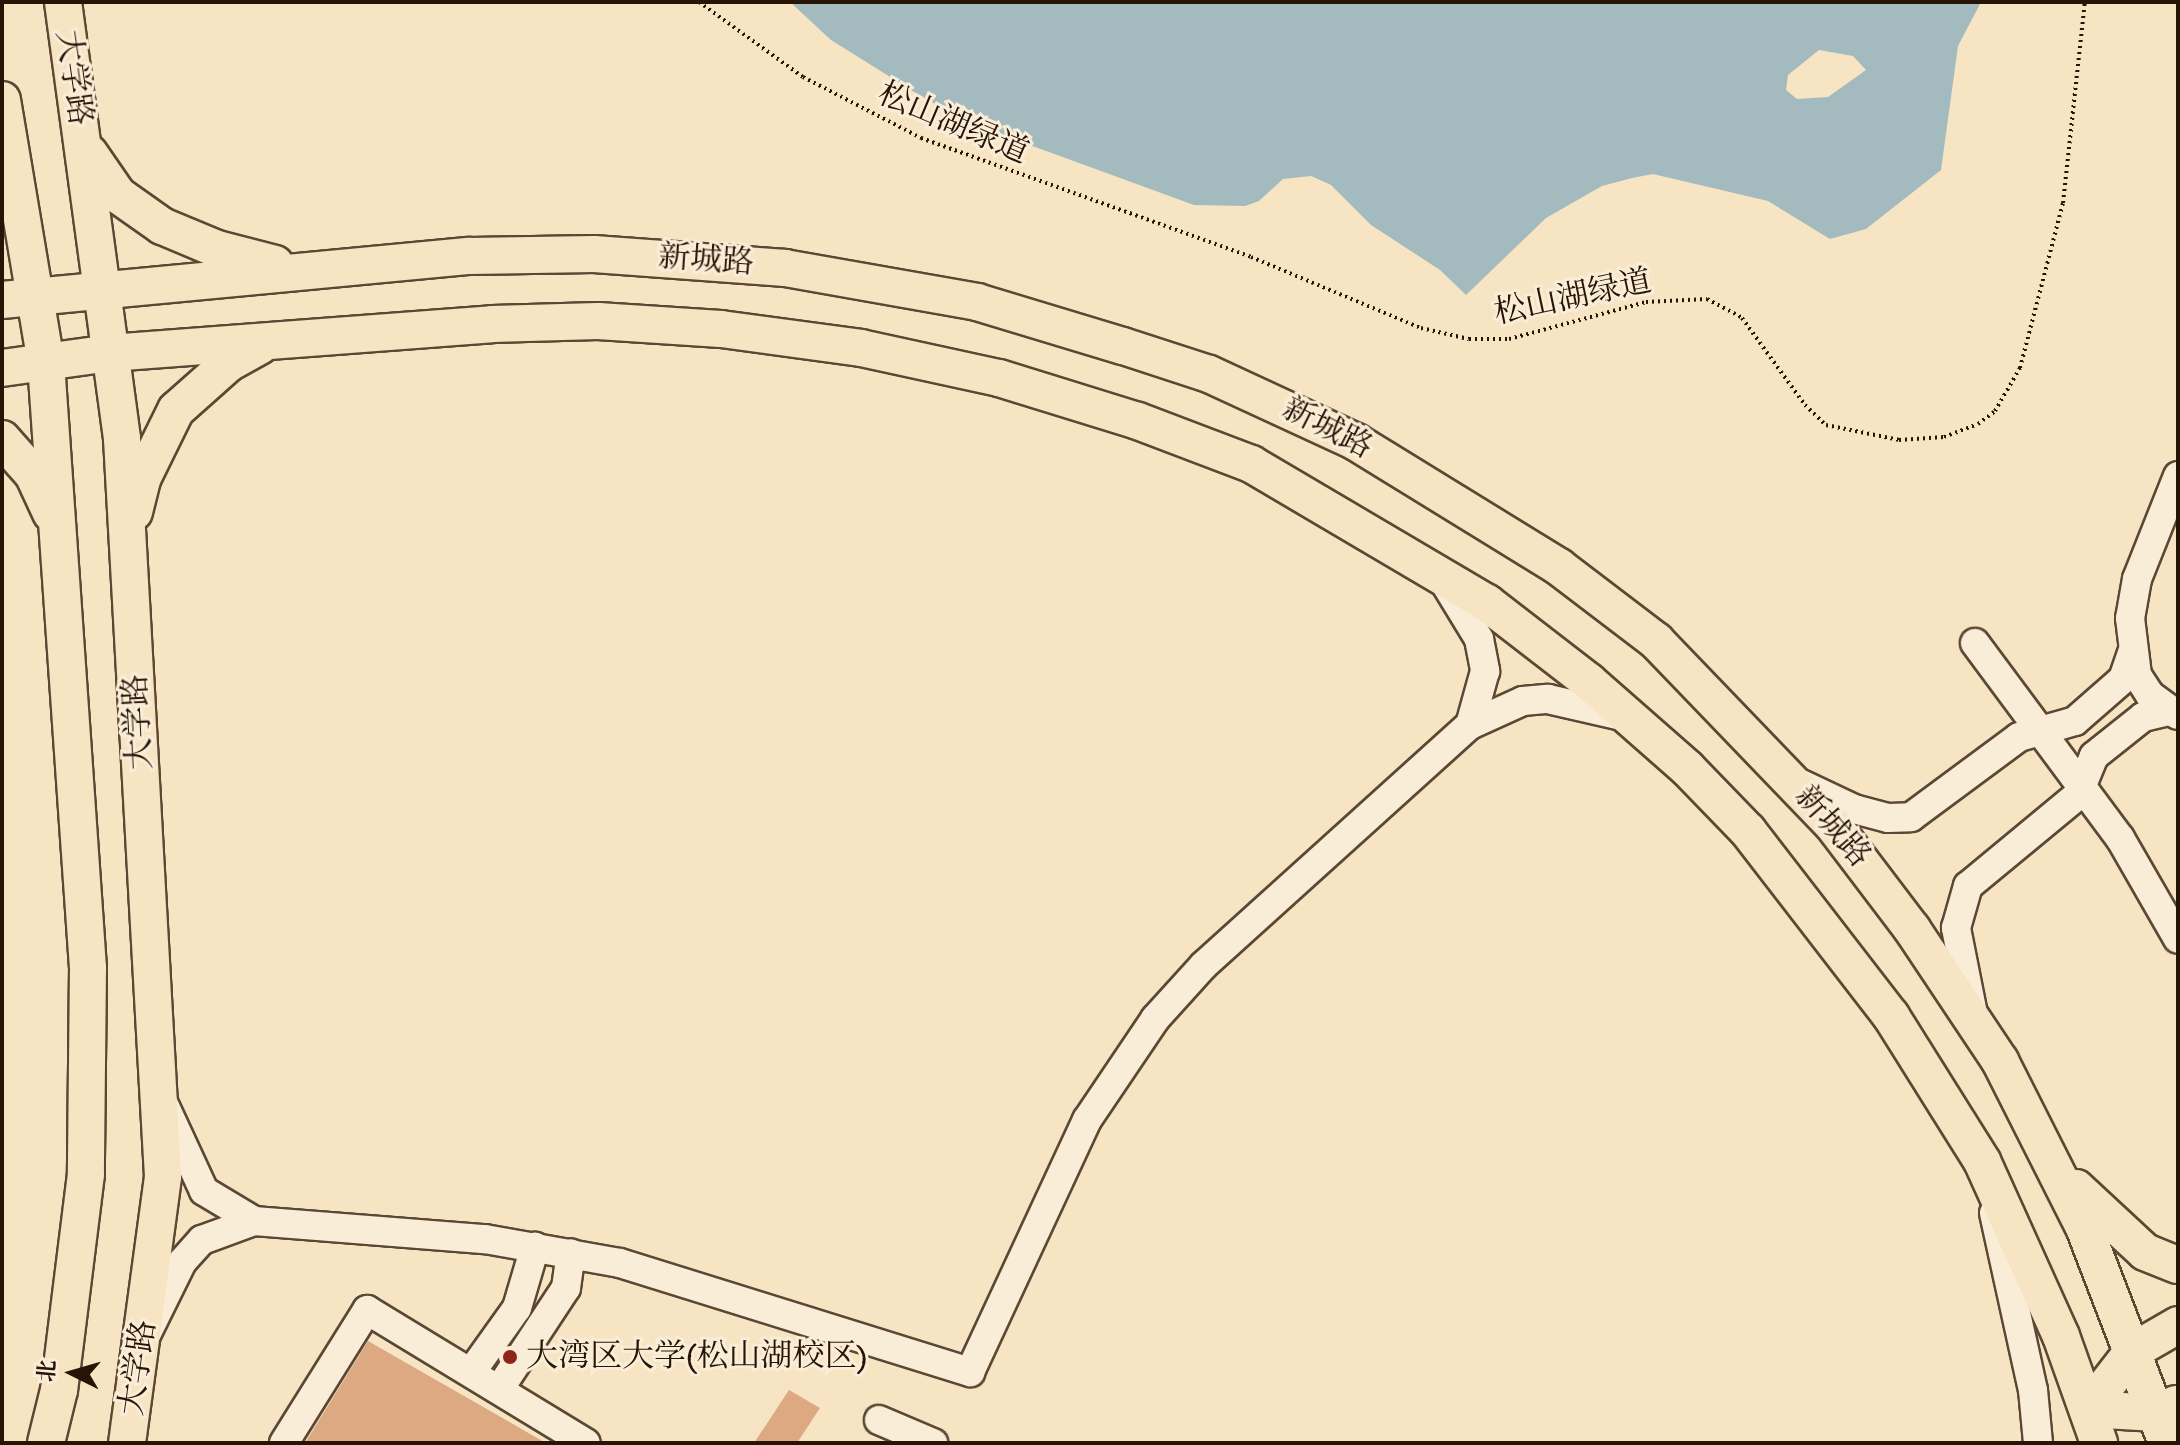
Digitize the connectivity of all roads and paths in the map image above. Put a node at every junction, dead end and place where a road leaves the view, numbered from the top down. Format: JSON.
{"nodes":[{"id":1,"x":63,"y":2,"type":"edge"},
{"id":2,"x":699,"y":2,"type":"edge"},
{"id":3,"x":2085,"y":2,"type":"edge"},
{"id":4,"x":2,"y":100,"type":"edge"},
{"id":5,"x":80,"y":127,"type":"junction"},
{"id":6,"x":312,"y":271,"type":"junction"},
{"id":7,"x":104,"y":290,"type":"junction"},
{"id":8,"x":37,"y":297,"type":"junction"},
{"id":9,"x":2,"y":300,"type":"edge"},
{"id":10,"x":273,"y":341,"type":"junction"},
{"id":11,"x":110,"y":353,"type":"junction"},
{"id":12,"x":46,"y":363,"type":"junction"},
{"id":13,"x":2,"y":368,"type":"edge"},
{"id":14,"x":2,"y":439,"type":"edge"},
{"id":15,"x":2178,"y":476,"type":"edge"},
{"id":16,"x":58,"y":531,"type":"junction"},
{"id":17,"x":128,"y":545,"type":"junction"},
{"id":18,"x":1440,"y":574,"type":"junction"},
{"id":19,"x":1975,"y":643,"type":"dead end"},
{"id":20,"x":2132,"y":653,"type":"junction"},
{"id":21,"x":2174,"y":713,"type":"edge"},
{"id":22,"x":1630,"y":718,"type":"junction"},
{"id":23,"x":1470,"y":725,"type":"junction"},
{"id":24,"x":2038,"y":730,"type":"junction"},
{"id":25,"x":1788,"y":776,"type":"junction"},
{"id":26,"x":2082,"y":785,"type":"junction"},
{"id":27,"x":2178,"y":939,"type":"edge"},
{"id":28,"x":1974,"y":1022,"type":"junction"},
{"id":29,"x":160,"y":1096,"type":"junction"},
{"id":30,"x":2046,"y":1150,"type":"junction"},
{"id":31,"x":1982,"y":1161,"type":"junction"},
{"id":32,"x":254,"y":1221,"type":"junction"},
{"id":33,"x":535,"y":1247,"type":"junction"},
{"id":34,"x":571,"y":1253,"type":"junction"},
{"id":35,"x":2178,"y":1265,"type":"edge"},
{"id":36,"x":2178,"y":1325,"type":"edge"},
{"id":37,"x":143,"y":1340,"type":"junction"},
{"id":38,"x":2133,"y":1351,"type":"junction"},
{"id":39,"x":472,"y":1371,"type":"junction"},
{"id":40,"x":500,"y":1388,"type":"junction"},
{"id":41,"x":879,"y":1420,"type":"dead end"},
{"id":42,"x":2167,"y":1420,"type":"edge"},
{"id":43,"x":2085,"y":1426,"type":"edge"},
{"id":44,"x":46,"y":1443,"type":"edge"},
{"id":45,"x":127,"y":1443,"type":"edge"},
{"id":46,"x":284,"y":1443,"type":"edge"},
{"id":47,"x":586,"y":1443,"type":"edge"},
{"id":48,"x":933,"y":1443,"type":"edge"},
{"id":49,"x":2038,"y":1443,"type":"edge"},
{"id":50,"x":2099,"y":1443,"type":"edge"}],
"edges":[{"from":1,"to":5,"type":"main road","name":"大学路"},
{"from":2,"to":3,"type":"path","name":"松山湖绿道"},
{"from":4,"to":8,"type":"main road"},
{"from":5,"to":6,"type":"main road"},
{"from":5,"to":7,"type":"main road","name":"大学路"},
{"from":6,"to":7,"type":"main road","name":"新城路"},
{"from":6,"to":25,"type":"main road","name":"新城路"},
{"from":7,"to":8,"type":"main road","name":"新城路"},
{"from":7,"to":11,"type":"main road","name":"大学路"},
{"from":8,"to":9,"type":"main road","name":"新城路"},
{"from":8,"to":12,"type":"main road"},
{"from":10,"to":11,"type":"main road","name":"新城路"},
{"from":10,"to":17,"type":"main road"},
{"from":10,"to":18,"type":"main road","name":"新城路"},
{"from":11,"to":12,"type":"main road","name":"新城路"},
{"from":11,"to":17,"type":"main road","name":"大学路"},
{"from":12,"to":13,"type":"main road","name":"新城路"},
{"from":12,"to":16,"type":"main road"},
{"from":14,"to":16,"type":"main road"},
{"from":15,"to":20,"type":"street"},
{"from":16,"to":44,"type":"main road"},
{"from":17,"to":29,"type":"main road","name":"大学路"},
{"from":18,"to":22,"type":"main road","name":"新城路"},
{"from":18,"to":23,"type":"street"},
{"from":19,"to":24,"type":"street"},
{"from":20,"to":21,"type":"street"},
{"from":20,"to":24,"type":"street"},
{"from":21,"to":26,"type":"street"},
{"from":22,"to":23,"type":"street"},
{"from":22,"to":31,"type":"main road","name":"新城路"},
{"from":23,"to":34,"type":"street"},
{"from":24,"to":25,"type":"street"},
{"from":24,"to":26,"type":"street"},
{"from":25,"to":28,"type":"main road","name":"新城路"},
{"from":26,"to":27,"type":"street"},
{"from":26,"to":28,"type":"street"},
{"from":28,"to":30,"type":"main road","name":"新城路"},
{"from":29,"to":32,"type":"street"},
{"from":29,"to":37,"type":"main road","name":"大学路"},
{"from":30,"to":35,"type":"main road"},
{"from":30,"to":38,"type":"main road","name":"新城路"},
{"from":31,"to":43,"type":"main road","name":"新城路"},
{"from":31,"to":49,"type":"street"},
{"from":32,"to":33,"type":"street"},
{"from":32,"to":37,"type":"street"},
{"from":33,"to":34,"type":"street"},
{"from":33,"to":39,"type":"street"},
{"from":34,"to":40,"type":"street"},
{"from":36,"to":38,"type":"main road"},
{"from":37,"to":45,"type":"main road","name":"大学路"},
{"from":38,"to":42,"type":"main road","name":"新城路"},
{"from":38,"to":43,"type":"main road"},
{"from":39,"to":40,"type":"street"},
{"from":39,"to":46,"type":"street"},
{"from":40,"to":47,"type":"street"},
{"from":41,"to":48,"type":"street"},
{"from":42,"to":43,"type":"main road"},
{"from":43,"to":50,"type":"main road","name":"新城路"}]}
